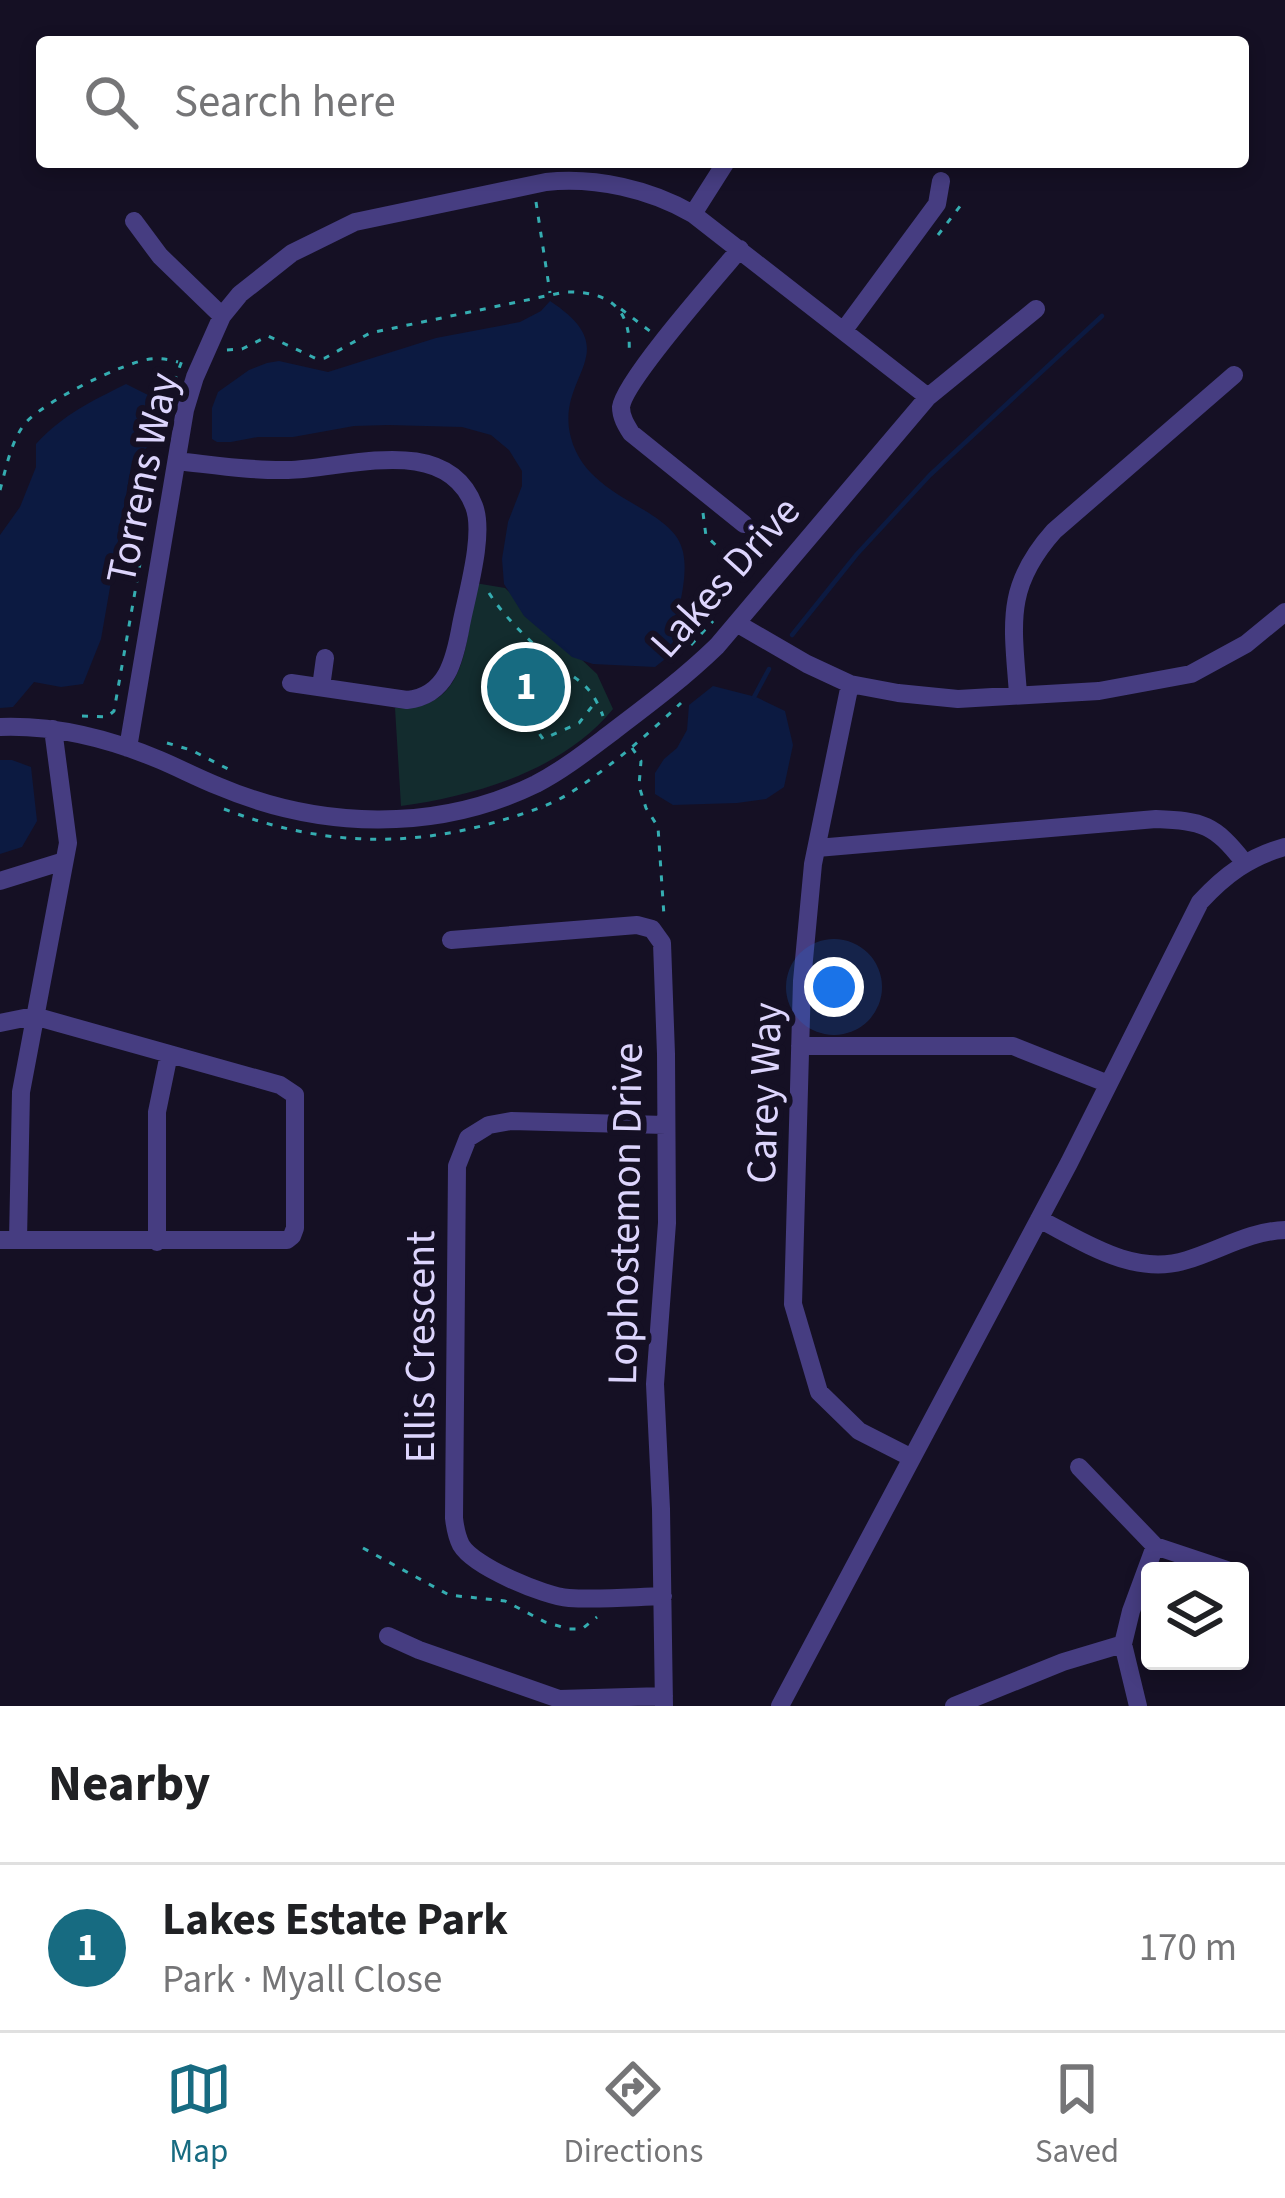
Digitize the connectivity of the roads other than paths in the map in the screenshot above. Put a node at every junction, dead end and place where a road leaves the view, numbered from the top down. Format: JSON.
{"nodes":[{"id":1,"x":722,"y":168,"type":"edge"},
{"id":2,"x":940,"y":181,"type":"dead end"},
{"id":3,"x":693,"y":214,"type":"junction"},
{"id":4,"x":134,"y":220,"type":"dead end"},
{"id":5,"x":740,"y":249,"type":"junction"},
{"id":6,"x":1036,"y":309,"type":"dead end"},
{"id":7,"x":222,"y":316,"type":"junction"},
{"id":8,"x":844,"y":329,"type":"junction"},
{"id":9,"x":1234,"y":375,"type":"dead end"},
{"id":10,"x":928,"y":397,"type":"junction"},
{"id":11,"x":177,"y":461,"type":"junction"},
{"id":12,"x":744,"y":524,"type":"dead end"},
{"id":13,"x":1285,"y":612,"type":"edge"},
{"id":14,"x":729,"y":619,"type":"junction"},
{"id":15,"x":325,"y":658,"type":"dead end"},
{"id":16,"x":291,"y":682,"type":"dead end"},
{"id":17,"x":850,"y":684,"type":"junction"},
{"id":18,"x":321,"y":687,"type":"junction"},
{"id":19,"x":1018,"y":694,"type":"junction"},
{"id":20,"x":0,"y":727,"type":"edge"},
{"id":21,"x":53,"y":730,"type":"junction"},
{"id":22,"x":128,"y":748,"type":"junction"},
{"id":23,"x":817,"y":848,"type":"junction"},
{"id":24,"x":1285,"y":848,"type":"edge"},
{"id":25,"x":64,"y":861,"type":"junction"},
{"id":26,"x":1244,"y":862,"type":"junction"},
{"id":27,"x":0,"y":880,"type":"edge"},
{"id":28,"x":451,"y":940,"type":"dead end"},
{"id":29,"x":34,"y":1016,"type":"junction"},
{"id":30,"x":0,"y":1023,"type":"edge"},
{"id":31,"x":800,"y":1046,"type":"junction"},
{"id":32,"x":170,"y":1054,"type":"junction"},
{"id":33,"x":1106,"y":1083,"type":"junction"},
{"id":34,"x":666,"y":1125,"type":"junction"},
{"id":35,"x":1039,"y":1219,"type":"junction"},
{"id":36,"x":1285,"y":1230,"type":"edge"},
{"id":37,"x":9,"y":1240,"type":"edge"},
{"id":38,"x":157,"y":1242,"type":"junction"},
{"id":39,"x":910,"y":1457,"type":"junction"},
{"id":40,"x":1079,"y":1467,"type":"dead end"},
{"id":41,"x":1155,"y":1546,"type":"junction"},
{"id":42,"x":1203,"y":1562,"type":"edge"},
{"id":43,"x":663,"y":1596,"type":"junction"},
{"id":44,"x":388,"y":1636,"type":"dead end"},
{"id":45,"x":1123,"y":1644,"type":"junction"},
{"id":46,"x":664,"y":1701,"type":"edge"},
{"id":47,"x":780,"y":1706,"type":"edge"},
{"id":48,"x":954,"y":1706,"type":"edge"},
{"id":49,"x":1138,"y":1706,"type":"edge"}],
"edges":[{"from":1,"to":3,"type":"street"},
{"from":2,"to":8,"type":"street"},
{"from":3,"to":5,"type":"street","name":"Torrens Way"},
{"from":3,"to":7,"type":"street","name":"Torrens Way"},
{"from":4,"to":7,"type":"street"},
{"from":5,"to":8,"type":"street","name":"Torrens Way"},
{"from":5,"to":12,"type":"street"},
{"from":6,"to":10,"type":"street","name":"Lakes Drive"},
{"from":7,"to":11,"type":"street","name":"Torrens Way"},
{"from":8,"to":10,"type":"street","name":"Torrens Way"},
{"from":9,"to":19,"type":"street"},
{"from":10,"to":14,"type":"street","name":"Lakes Drive"},
{"from":11,"to":18,"type":"street"},
{"from":11,"to":22,"type":"street","name":"Torrens Way"},
{"from":13,"to":19,"type":"street"},
{"from":14,"to":17,"type":"street"},
{"from":14,"to":22,"type":"street","name":"Lakes Drive"},
{"from":15,"to":18,"type":"street"},
{"from":16,"to":18,"type":"street"},
{"from":17,"to":19,"type":"street"},
{"from":17,"to":23,"type":"street","name":"Carey Way"},
{"from":20,"to":21,"type":"street","name":"Lakes Drive"},
{"from":21,"to":22,"type":"street","name":"Lakes Drive"},
{"from":21,"to":25,"type":"street"},
{"from":23,"to":26,"type":"street"},
{"from":23,"to":31,"type":"street","name":"Carey Way"},
{"from":24,"to":26,"type":"street"},
{"from":25,"to":27,"type":"street"},
{"from":25,"to":29,"type":"street"},
{"from":26,"to":33,"type":"street"},
{"from":28,"to":34,"type":"street","name":"Lophostemon Drive"},
{"from":29,"to":30,"type":"street"},
{"from":29,"to":32,"type":"street"},
{"from":29,"to":37,"type":"street"},
{"from":31,"to":33,"type":"street"},
{"from":31,"to":39,"type":"street","name":"Carey Way"},
{"from":32,"to":38,"type":"street"},
{"from":32,"to":38,"type":"street"},
{"from":33,"to":35,"type":"street"},
{"from":34,"to":43,"type":"street","name":"Lophostemon Drive"},
{"from":34,"to":43,"type":"street","name":"Ellis Crescent"},
{"from":35,"to":36,"type":"street"},
{"from":35,"to":39,"type":"street"},
{"from":37,"to":38,"type":"street"},
{"from":39,"to":47,"type":"street"},
{"from":40,"to":41,"type":"street"},
{"from":41,"to":42,"type":"street"},
{"from":41,"to":45,"type":"street"},
{"from":43,"to":46,"type":"street","name":"Lophostemon Drive"},
{"from":44,"to":46,"type":"street"},
{"from":45,"to":48,"type":"street"},
{"from":45,"to":49,"type":"street"}]}
